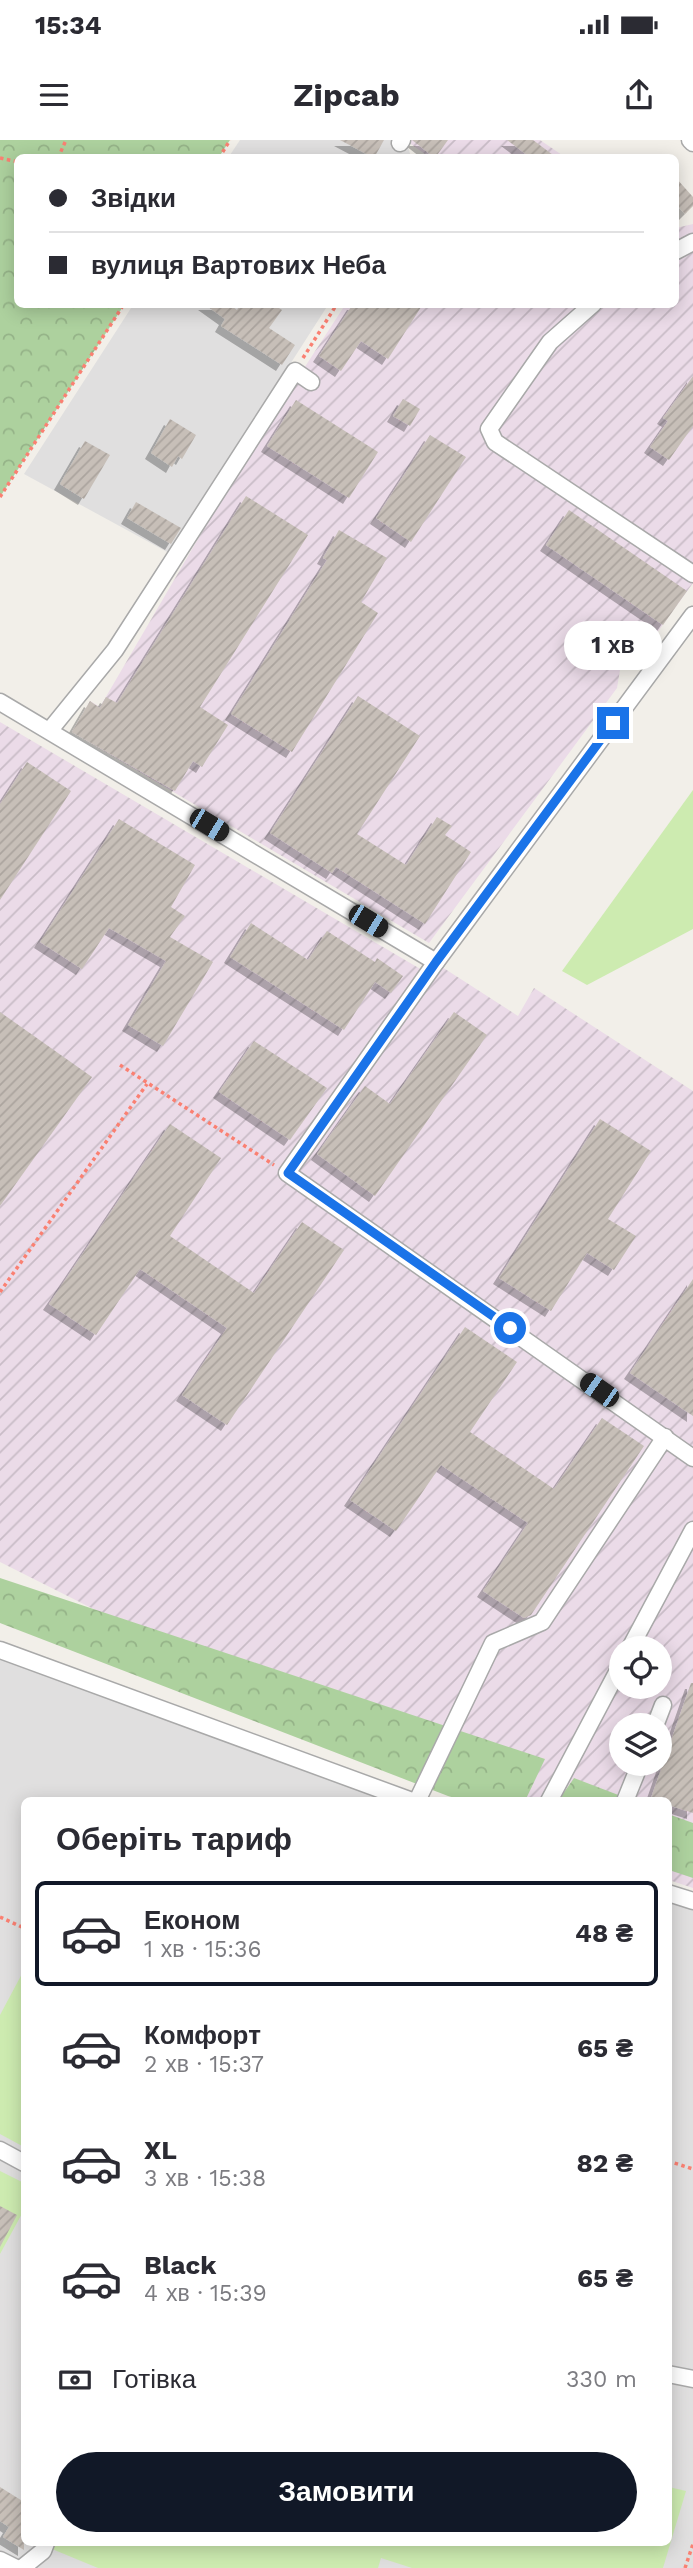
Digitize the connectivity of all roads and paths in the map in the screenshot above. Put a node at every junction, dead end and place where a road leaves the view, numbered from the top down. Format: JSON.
{"nodes":[{"id":1,"x":121,"y":308,"type":"edge"},
{"id":2,"x":334,"y":308,"type":"edge"},
{"id":3,"x":588,"y":308,"type":"edge"},
{"id":4,"x":295,"y":371,"type":"junction"},
{"id":5,"x":311,"y":382,"type":"dead end"},
{"id":6,"x":0,"y":497,"type":"edge"},
{"id":7,"x":693,"y":574,"type":"edge"},
{"id":8,"x":693,"y":615,"type":"edge"},
{"id":9,"x":0,"y":702,"type":"edge"},
{"id":10,"x":50,"y":730,"type":"junction"},
{"id":11,"x":436,"y":962,"type":"junction"},
{"id":12,"x":120,"y":1065,"type":"dead end"},
{"id":13,"x":147,"y":1084,"type":"junction"},
{"id":14,"x":288,"y":1173,"type":"junction"},
{"id":15,"x":0,"y":1292,"type":"edge"},
{"id":16,"x":665,"y":1437,"type":"junction"},
{"id":17,"x":693,"y":1458,"type":"edge"},
{"id":18,"x":693,"y":1530,"type":"edge"},
{"id":19,"x":636,"y":1636,"type":"edge"},
{"id":20,"x":0,"y":1650,"type":"edge"},
{"id":21,"x":609,"y":1688,"type":"edge"},
{"id":22,"x":663,"y":1705,"type":"dead end"},
{"id":23,"x":660,"y":1713,"type":"edge"},
{"id":24,"x":635,"y":1776,"type":"edge"},
{"id":25,"x":401,"y":1797,"type":"edge"},
{"id":26,"x":419,"y":1797,"type":"edge"},
{"id":27,"x":551,"y":1797,"type":"edge"},
{"id":28,"x":627,"y":1797,"type":"edge"},
{"id":29,"x":672,"y":1894,"type":"edge"},
{"id":30,"x":693,"y":1901,"type":"edge"},
{"id":31,"x":0,"y":1917,"type":"edge"},
{"id":32,"x":21,"y":1927,"type":"edge"},
{"id":33,"x":0,"y":2150,"type":"edge"},
{"id":34,"x":21,"y":2161,"type":"edge"},
{"id":35,"x":672,"y":2162,"type":"edge"},
{"id":36,"x":693,"y":2169,"type":"edge"},
{"id":37,"x":672,"y":2375,"type":"edge"},
{"id":38,"x":693,"y":2379,"type":"edge"},
{"id":39,"x":693,"y":2544,"type":"edge"},
{"id":40,"x":46,"y":2546,"type":"edge"},
{"id":41,"x":0,"y":2560,"type":"edge"},
{"id":42,"x":16,"y":2568,"type":"edge"},
{"id":43,"x":22,"y":2568,"type":"edge"},
{"id":44,"x":685,"y":2568,"type":"edge"}],
"edges":[{"from":1,"to":6,"type":"path"},
{"from":2,"to":4,"type":"path"},
{"from":3,"to":7,"type":"street"},
{"from":4,"to":5,"type":"street"},
{"from":4,"to":10,"type":"street"},
{"from":8,"to":11,"type":"street"},
{"from":9,"to":10,"type":"street"},
{"from":10,"to":11,"type":"street"},
{"from":11,"to":14,"type":"street"},
{"from":12,"to":13,"type":"path"},
{"from":13,"to":14,"type":"path"},
{"from":13,"to":15,"type":"path"},
{"from":14,"to":16,"type":"street"},
{"from":16,"to":17,"type":"street"},
{"from":16,"to":26,"type":"street"},
{"from":18,"to":19,"type":"street"},
{"from":20,"to":25,"type":"street"},
{"from":21,"to":27,"type":"street"},
{"from":22,"to":23,"type":"street"},
{"from":24,"to":28,"type":"street"},
{"from":29,"to":30,"type":"street"},
{"from":31,"to":32,"type":"path"},
{"from":33,"to":34,"type":"street"},
{"from":35,"to":36,"type":"path"},
{"from":37,"to":38,"type":"street"},
{"from":39,"to":44,"type":"path"},
{"from":40,"to":43,"type":"street"},
{"from":41,"to":42,"type":"street"}]}
